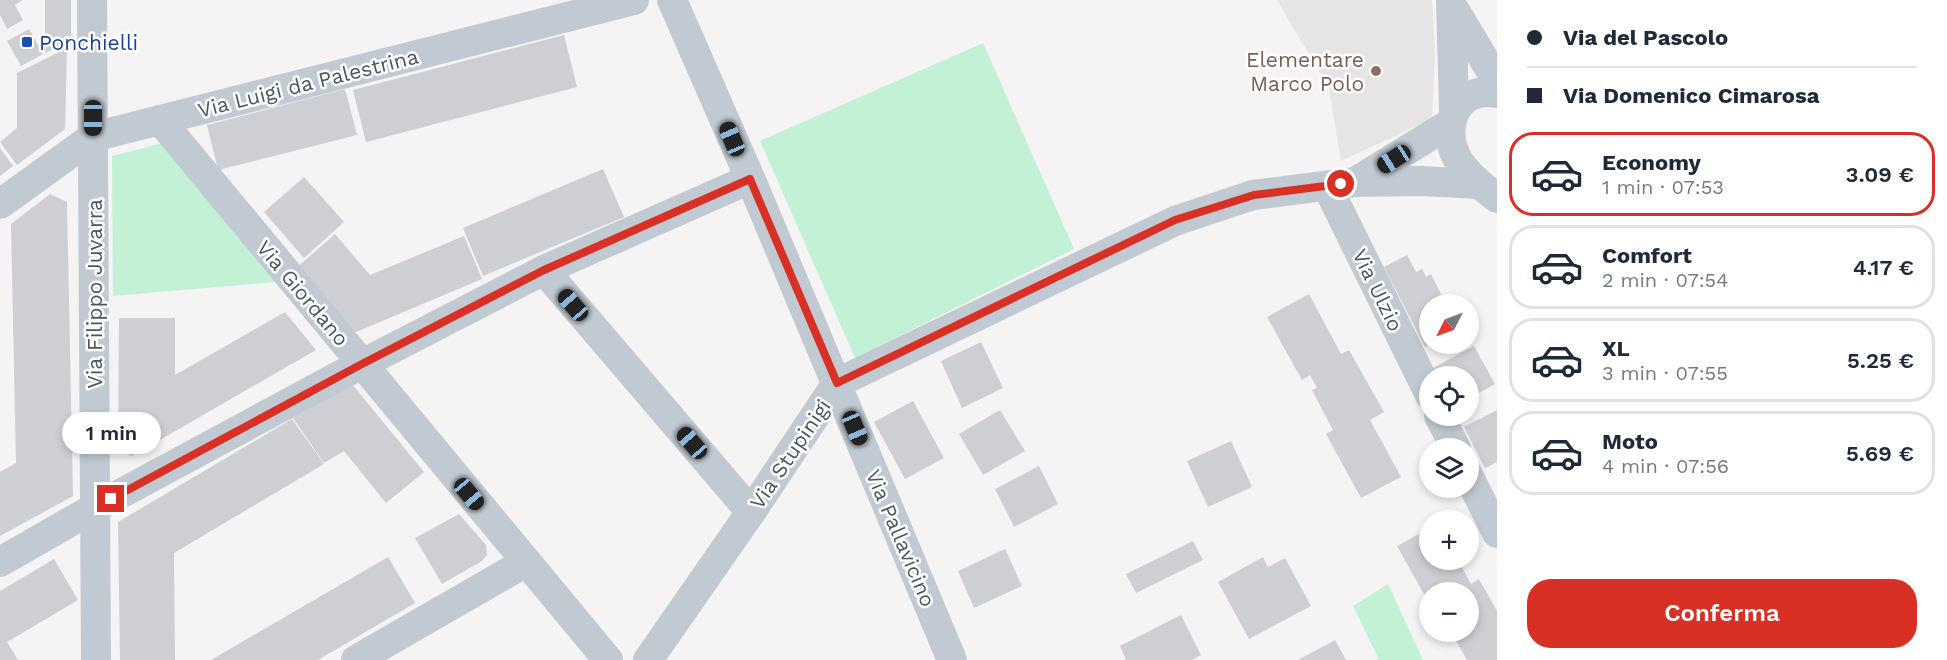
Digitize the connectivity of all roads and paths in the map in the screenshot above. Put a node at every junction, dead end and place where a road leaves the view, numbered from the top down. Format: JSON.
{"nodes":[{"id":1,"x":92,"y":0,"type":"edge"},
{"id":2,"x":634,"y":0,"type":"edge"},
{"id":3,"x":672,"y":0,"type":"edge"},
{"id":4,"x":1451,"y":3,"type":"edge"},
{"id":5,"x":1497,"y":81,"type":"edge"},
{"id":6,"x":1497,"y":93,"type":"edge"},
{"id":7,"x":1453,"y":116,"type":"junction"},
{"id":8,"x":160,"y":120,"type":"junction"},
{"id":9,"x":93,"y":137,"type":"junction"},
{"id":10,"x":750,"y":179,"type":"junction"},
{"id":11,"x":1341,"y":184,"type":"junction"},
{"id":12,"x":1488,"y":191,"type":"edge"},
{"id":13,"x":0,"y":204,"type":"edge"},
{"id":14,"x":544,"y":270,"type":"junction"},
{"id":15,"x":362,"y":364,"type":"junction"},
{"id":16,"x":1419,"y":369,"type":"edge"},
{"id":17,"x":837,"y":383,"type":"junction"},
{"id":18,"x":1479,"y":497,"type":"edge"},
{"id":19,"x":96,"y":507,"type":"junction"},
{"id":20,"x":752,"y":512,"type":"junction"},
{"id":21,"x":1497,"y":533,"type":"edge"},
{"id":22,"x":0,"y":562,"type":"edge"},
{"id":23,"x":525,"y":562,"type":"junction"},
{"id":24,"x":96,"y":660,"type":"edge"},
{"id":25,"x":356,"y":660,"type":"edge"},
{"id":26,"x":608,"y":660,"type":"edge"},
{"id":27,"x":648,"y":660,"type":"edge"},
{"id":28,"x":952,"y":660,"type":"edge"}],
"edges":[{"from":1,"to":9,"type":"street","name":"Via Filippo Juvarra"},
{"from":2,"to":8,"type":"street","name":"Via Luigi da Palestrina"},
{"from":3,"to":10,"type":"street","name":"Via Stupinigi"},
{"from":4,"to":5,"type":"street"},
{"from":4,"to":7,"type":"street"},
{"from":6,"to":7,"type":"street"},
{"from":7,"to":11,"type":"street"},
{"from":7,"to":12,"type":"street"},
{"from":8,"to":9,"type":"street","name":"Via Luigi da Palestrina"},
{"from":8,"to":15,"type":"street","name":"Via Giordano"},
{"from":9,"to":13,"type":"street","name":"Via Luigi da Palestrina"},
{"from":9,"to":19,"type":"street","name":"Via Filippo Juvarra"},
{"from":10,"to":14,"type":"street"},
{"from":10,"to":17,"type":"street","name":"Via Stupinigi"},
{"from":11,"to":12,"type":"street"},
{"from":11,"to":16,"type":"street","name":"Via Ulzio"},
{"from":11,"to":17,"type":"street"},
{"from":14,"to":15,"type":"street"},
{"from":14,"to":20,"type":"street"},
{"from":15,"to":19,"type":"street"},
{"from":15,"to":23,"type":"street","name":"Via Giordano"},
{"from":17,"to":20,"type":"street","name":"Via Stupinigi"},
{"from":17,"to":28,"type":"street","name":"Via Pallavicino"},
{"from":18,"to":21,"type":"street"},
{"from":19,"to":22,"type":"street"},
{"from":19,"to":24,"type":"street","name":"Via Filippo Juvarra"},
{"from":20,"to":27,"type":"street","name":"Via Stupinigi"},
{"from":23,"to":25,"type":"street"},
{"from":23,"to":26,"type":"street","name":"Via Giordano"}]}
